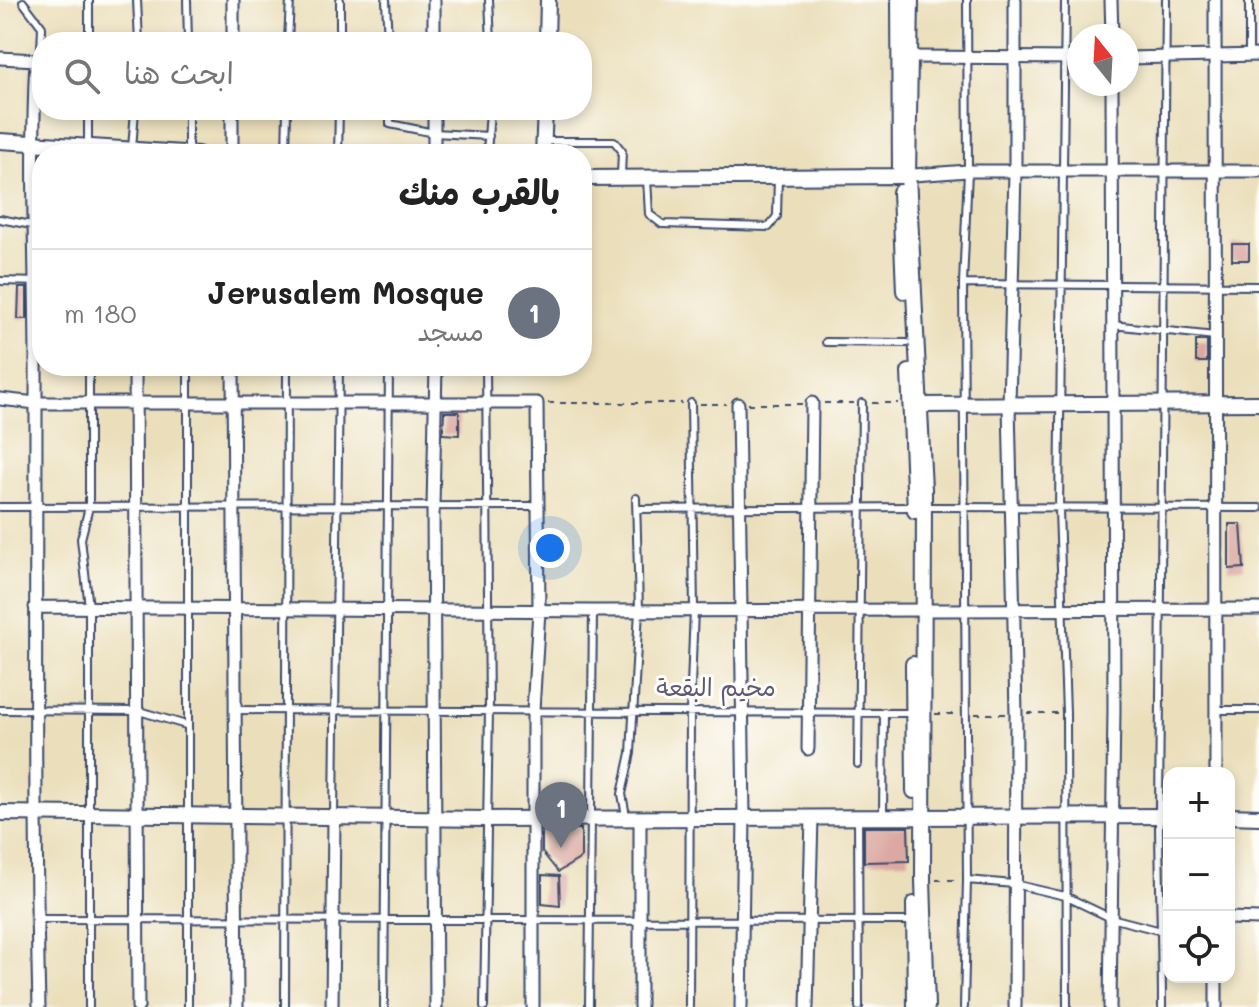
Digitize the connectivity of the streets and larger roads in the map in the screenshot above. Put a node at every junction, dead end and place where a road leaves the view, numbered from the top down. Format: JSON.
{"nodes":[{"id":1,"x":233,"y":0,"type":"edge"},
{"id":2,"x":434,"y":0,"type":"edge"},
{"id":3,"x":540,"y":0,"type":"edge"},
{"id":4,"x":548,"y":0,"type":"edge"},
{"id":5,"x":899,"y":0,"type":"edge"},
{"id":6,"x":911,"y":0,"type":"edge"},
{"id":7,"x":1015,"y":0,"type":"edge"},
{"id":8,"x":1111,"y":0,"type":"edge"},
{"id":9,"x":1215,"y":0,"type":"edge"},
{"id":10,"x":1112,"y":24,"type":"edge"},
{"id":11,"x":233,"y":32,"type":"edge"},
{"id":12,"x":434,"y":32,"type":"edge"},
{"id":13,"x":539,"y":32,"type":"edge"},
{"id":14,"x":547,"y":32,"type":"edge"},
{"id":15,"x":32,"y":54,"type":"edge"},
{"id":16,"x":1254,"y":55,"type":"edge"},
{"id":17,"x":1014,"y":56,"type":"junction"},
{"id":18,"x":1215,"y":56,"type":"junction"},
{"id":19,"x":910,"y":57,"type":"junction"},
{"id":20,"x":0,"y":58,"type":"edge"},
{"id":21,"x":1067,"y":58,"type":"edge"},
{"id":22,"x":1139,"y":58,"type":"edge"},
{"id":23,"x":1112,"y":96,"type":"edge"},
{"id":24,"x":34,"y":120,"type":"edge"},
{"id":25,"x":232,"y":120,"type":"edge"},
{"id":26,"x":434,"y":120,"type":"edge"},
{"id":27,"x":539,"y":120,"type":"edge"},
{"id":28,"x":544,"y":120,"type":"edge"},
{"id":29,"x":0,"y":141,"type":"edge"},
{"id":30,"x":32,"y":143,"type":"junction"},
{"id":31,"x":39,"y":144,"type":"edge"},
{"id":32,"x":232,"y":144,"type":"edge"},
{"id":33,"x":434,"y":144,"type":"edge"},
{"id":34,"x":541,"y":144,"type":"edge"},
{"id":35,"x":542,"y":144,"type":"edge"},
{"id":36,"x":1215,"y":171,"type":"junction"},
{"id":37,"x":1259,"y":171,"type":"edge"},
{"id":38,"x":1015,"y":172,"type":"junction"},
{"id":39,"x":1113,"y":172,"type":"junction"},
{"id":40,"x":904,"y":175,"type":"junction"},
{"id":41,"x":592,"y":179,"type":"edge"},
{"id":42,"x":37,"y":376,"type":"edge"},
{"id":43,"x":135,"y":376,"type":"edge"},
{"id":44,"x":233,"y":376,"type":"edge"},
{"id":45,"x":435,"y":376,"type":"edge"},
{"id":46,"x":0,"y":399,"type":"edge"},
{"id":47,"x":434,"y":402,"type":"junction"},
{"id":48,"x":36,"y":403,"type":"junction"},
{"id":49,"x":136,"y":403,"type":"junction"},
{"id":50,"x":232,"y":403,"type":"junction"},
{"id":51,"x":812,"y":403,"type":"road end"},
{"id":52,"x":1216,"y":403,"type":"junction"},
{"id":53,"x":1259,"y":403,"type":"edge"},
{"id":54,"x":738,"y":404,"type":"road end"},
{"id":55,"x":916,"y":404,"type":"junction"},
{"id":56,"x":1009,"y":405,"type":"junction"},
{"id":57,"x":1113,"y":405,"type":"junction"},
{"id":58,"x":35,"y":607,"type":"junction"},
{"id":59,"x":434,"y":608,"type":"junction"},
{"id":60,"x":138,"y":609,"type":"junction"},
{"id":61,"x":233,"y":609,"type":"junction"},
{"id":62,"x":1012,"y":609,"type":"junction"},
{"id":63,"x":1114,"y":609,"type":"junction"},
{"id":64,"x":1216,"y":609,"type":"junction"},
{"id":65,"x":1259,"y":609,"type":"edge"},
{"id":66,"x":539,"y":610,"type":"junction"},
{"id":67,"x":808,"y":610,"type":"junction"},
{"id":68,"x":741,"y":611,"type":"junction"},
{"id":69,"x":918,"y":611,"type":"junction"},
{"id":70,"x":808,"y":749,"type":"dead end"},
{"id":71,"x":1216,"y":767,"type":"edge"},
{"id":72,"x":0,"y":813,"type":"edge"},
{"id":73,"x":140,"y":814,"type":"junction"},
{"id":74,"x":35,"y":815,"type":"junction"},
{"id":75,"x":1111,"y":815,"type":"junction"},
{"id":76,"x":236,"y":816,"type":"junction"},
{"id":77,"x":919,"y":816,"type":"junction"},
{"id":78,"x":1163,"y":816,"type":"edge"},
{"id":79,"x":1235,"y":816,"type":"edge"},
{"id":80,"x":334,"y":817,"type":"junction"},
{"id":81,"x":744,"y":817,"type":"junction"},
{"id":82,"x":812,"y":817,"type":"junction"},
{"id":83,"x":1015,"y":817,"type":"junction"},
{"id":84,"x":1259,"y":817,"type":"edge"},
{"id":85,"x":436,"y":818,"type":"junction"},
{"id":86,"x":534,"y":818,"type":"junction"},
{"id":87,"x":633,"y":819,"type":"junction"},
{"id":88,"x":1235,"y":918,"type":"edge"},
{"id":89,"x":1259,"y":919,"type":"edge"},
{"id":90,"x":1216,"y":983,"type":"edge"},
{"id":91,"x":39,"y":1007,"type":"edge"},
{"id":92,"x":138,"y":1007,"type":"edge"},
{"id":93,"x":237,"y":1007,"type":"edge"},
{"id":94,"x":332,"y":1007,"type":"edge"},
{"id":95,"x":436,"y":1007,"type":"edge"},
{"id":96,"x":533,"y":1007,"type":"edge"},
{"id":97,"x":640,"y":1007,"type":"edge"},
{"id":98,"x":741,"y":1007,"type":"edge"},
{"id":99,"x":807,"y":1007,"type":"edge"},
{"id":100,"x":915,"y":1007,"type":"edge"},
{"id":101,"x":927,"y":1007,"type":"edge"},
{"id":102,"x":1015,"y":1007,"type":"edge"},
{"id":103,"x":1110,"y":1007,"type":"edge"},
{"id":104,"x":1216,"y":1007,"type":"edge"}],
"edges":[{"from":1,"to":11,"type":"street"},
{"from":2,"to":12,"type":"street"},
{"from":3,"to":13,"type":"street"},
{"from":4,"to":14,"type":"street"},
{"from":5,"to":40,"type":"street"},
{"from":6,"to":19,"type":"street"},
{"from":7,"to":17,"type":"street"},
{"from":8,"to":10,"type":"street"},
{"from":9,"to":18,"type":"street"},
{"from":15,"to":20,"type":"street"},
{"from":16,"to":18,"type":"street"},
{"from":17,"to":19,"type":"street"},
{"from":17,"to":21,"type":"street"},
{"from":17,"to":38,"type":"street"},
{"from":18,"to":22,"type":"street"},
{"from":18,"to":36,"type":"street"},
{"from":19,"to":40,"type":"street"},
{"from":23,"to":39,"type":"street"},
{"from":24,"to":30,"type":"street"},
{"from":25,"to":32,"type":"street"},
{"from":26,"to":33,"type":"street"},
{"from":27,"to":34,"type":"street"},
{"from":28,"to":35,"type":"street"},
{"from":29,"to":30,"type":"street"},
{"from":30,"to":31,"type":"street"},
{"from":36,"to":37,"type":"street"},
{"from":36,"to":39,"type":"street"},
{"from":36,"to":52,"type":"street"},
{"from":38,"to":39,"type":"street"},
{"from":38,"to":40,"type":"street"},
{"from":38,"to":56,"type":"street"},
{"from":39,"to":57,"type":"street"},
{"from":40,"to":41,"type":"street"},
{"from":40,"to":55,"type":"street"},
{"from":40,"to":55,"type":"street"},
{"from":42,"to":48,"type":"street"},
{"from":43,"to":49,"type":"street"},
{"from":44,"to":50,"type":"street"},
{"from":45,"to":47,"type":"street"},
{"from":46,"to":48,"type":"street"},
{"from":47,"to":50,"type":"street"},
{"from":47,"to":59,"type":"street"},
{"from":47,"to":66,"type":"street"},
{"from":48,"to":49,"type":"street"},
{"from":48,"to":58,"type":"street"},
{"from":49,"to":50,"type":"street"},
{"from":49,"to":60,"type":"street"},
{"from":50,"to":61,"type":"street"},
{"from":51,"to":67,"type":"street"},
{"from":52,"to":53,"type":"street"},
{"from":52,"to":57,"type":"street"},
{"from":52,"to":64,"type":"street"},
{"from":54,"to":68,"type":"street"},
{"from":55,"to":56,"type":"street"},
{"from":55,"to":69,"type":"street"},
{"from":56,"to":57,"type":"street"},
{"from":56,"to":62,"type":"street"},
{"from":57,"to":63,"type":"street"},
{"from":58,"to":60,"type":"street"},
{"from":58,"to":74,"type":"street"},
{"from":59,"to":61,"type":"street"},
{"from":59,"to":66,"type":"street"},
{"from":59,"to":85,"type":"street"},
{"from":60,"to":61,"type":"street"},
{"from":60,"to":73,"type":"street"},
{"from":61,"to":76,"type":"street"},
{"from":62,"to":63,"type":"street"},
{"from":62,"to":69,"type":"street"},
{"from":62,"to":83,"type":"street"},
{"from":63,"to":64,"type":"street"},
{"from":63,"to":75,"type":"street"},
{"from":64,"to":65,"type":"street"},
{"from":64,"to":71,"type":"street"},
{"from":66,"to":68,"type":"street"},
{"from":66,"to":86,"type":"street"},
{"from":67,"to":68,"type":"street"},
{"from":67,"to":69,"type":"street"},
{"from":67,"to":70,"type":"street"},
{"from":68,"to":81,"type":"street"},
{"from":69,"to":77,"type":"street"},
{"from":69,"to":77,"type":"street"},
{"from":72,"to":74,"type":"street"},
{"from":73,"to":74,"type":"street"},
{"from":73,"to":76,"type":"street"},
{"from":73,"to":92,"type":"street"},
{"from":74,"to":91,"type":"street"},
{"from":75,"to":78,"type":"street"},
{"from":75,"to":83,"type":"street"},
{"from":75,"to":103,"type":"street"},
{"from":76,"to":80,"type":"street"},
{"from":76,"to":93,"type":"street"},
{"from":77,"to":82,"type":"street"},
{"from":77,"to":83,"type":"street"},
{"from":77,"to":100,"type":"street"},
{"from":77,"to":101,"type":"street"},
{"from":79,"to":84,"type":"street"},
{"from":80,"to":85,"type":"street"},
{"from":80,"to":94,"type":"street"},
{"from":81,"to":82,"type":"street"},
{"from":81,"to":87,"type":"street"},
{"from":81,"to":98,"type":"street"},
{"from":82,"to":99,"type":"street"},
{"from":83,"to":102,"type":"street"},
{"from":85,"to":86,"type":"street"},
{"from":85,"to":95,"type":"street"},
{"from":86,"to":87,"type":"street"},
{"from":86,"to":96,"type":"street"},
{"from":87,"to":97,"type":"street"},
{"from":88,"to":89,"type":"street"},
{"from":90,"to":104,"type":"street"}]}
